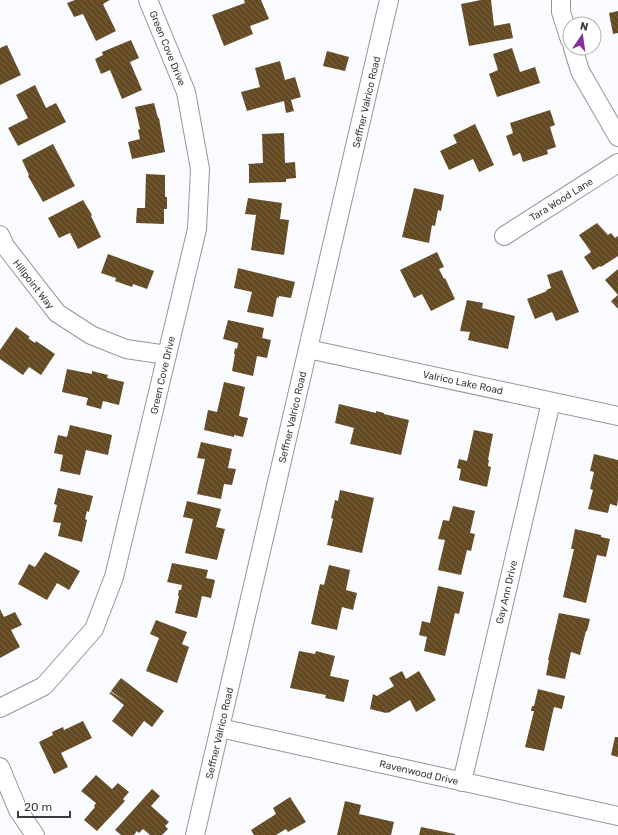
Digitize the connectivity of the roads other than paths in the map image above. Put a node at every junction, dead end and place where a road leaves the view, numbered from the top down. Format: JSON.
{"nodes":[{"id":1,"x":148,"y":0,"type":"edge"},
{"id":2,"x":389,"y":0,"type":"edge"},
{"id":3,"x":560,"y":0,"type":"edge"},
{"id":4,"x":562,"y":16,"type":"edge"},
{"id":5,"x":575,"y":56,"type":"edge"},
{"id":6,"x":618,"y":137,"type":"edge"},
{"id":7,"x":618,"y":163,"type":"edge"},
{"id":8,"x":0,"y":235,"type":"edge"},
{"id":9,"x":504,"y":236,"type":"dead end"},
{"id":10,"x":308,"y":348,"type":"junction"},
{"id":11,"x":167,"y":355,"type":"junction"},
{"id":12,"x":551,"y":402,"type":"junction"},
{"id":13,"x":618,"y":416,"type":"edge"},
{"id":14,"x":0,"y":708,"type":"edge"},
{"id":15,"x":220,"y":728,"type":"junction"},
{"id":16,"x":0,"y":767,"type":"edge"},
{"id":17,"x":462,"y":782,"type":"junction"},
{"id":18,"x":618,"y":816,"type":"edge"},
{"id":19,"x":35,"y":835,"type":"edge"},
{"id":20,"x":195,"y":835,"type":"edge"}],
"edges":[{"from":1,"to":11,"type":"street","name":"Green Cove Drive"},
{"from":2,"to":10,"type":"street","name":"Seffner Valrico Road"},
{"from":3,"to":4,"type":"street"},
{"from":5,"to":6,"type":"street"},
{"from":7,"to":9,"type":"street","name":"Tara Wood Lane"},
{"from":8,"to":11,"type":"street","name":"Hillpoint Way"},
{"from":10,"to":12,"type":"street","name":"Valrico Lake Road"},
{"from":10,"to":15,"type":"street","name":"Seffner Valrico Road"},
{"from":11,"to":14,"type":"street","name":"Green Cove Drive"},
{"from":12,"to":13,"type":"street","name":"Valrico Lake Road"},
{"from":12,"to":17,"type":"street","name":"Gay Ann Drive"},
{"from":15,"to":17,"type":"street","name":"Ravenwood Drive"},
{"from":15,"to":20,"type":"street","name":"Seffner Valrico Road"},
{"from":16,"to":19,"type":"street"},
{"from":17,"to":18,"type":"street","name":"Ravenwood Drive"}]}
